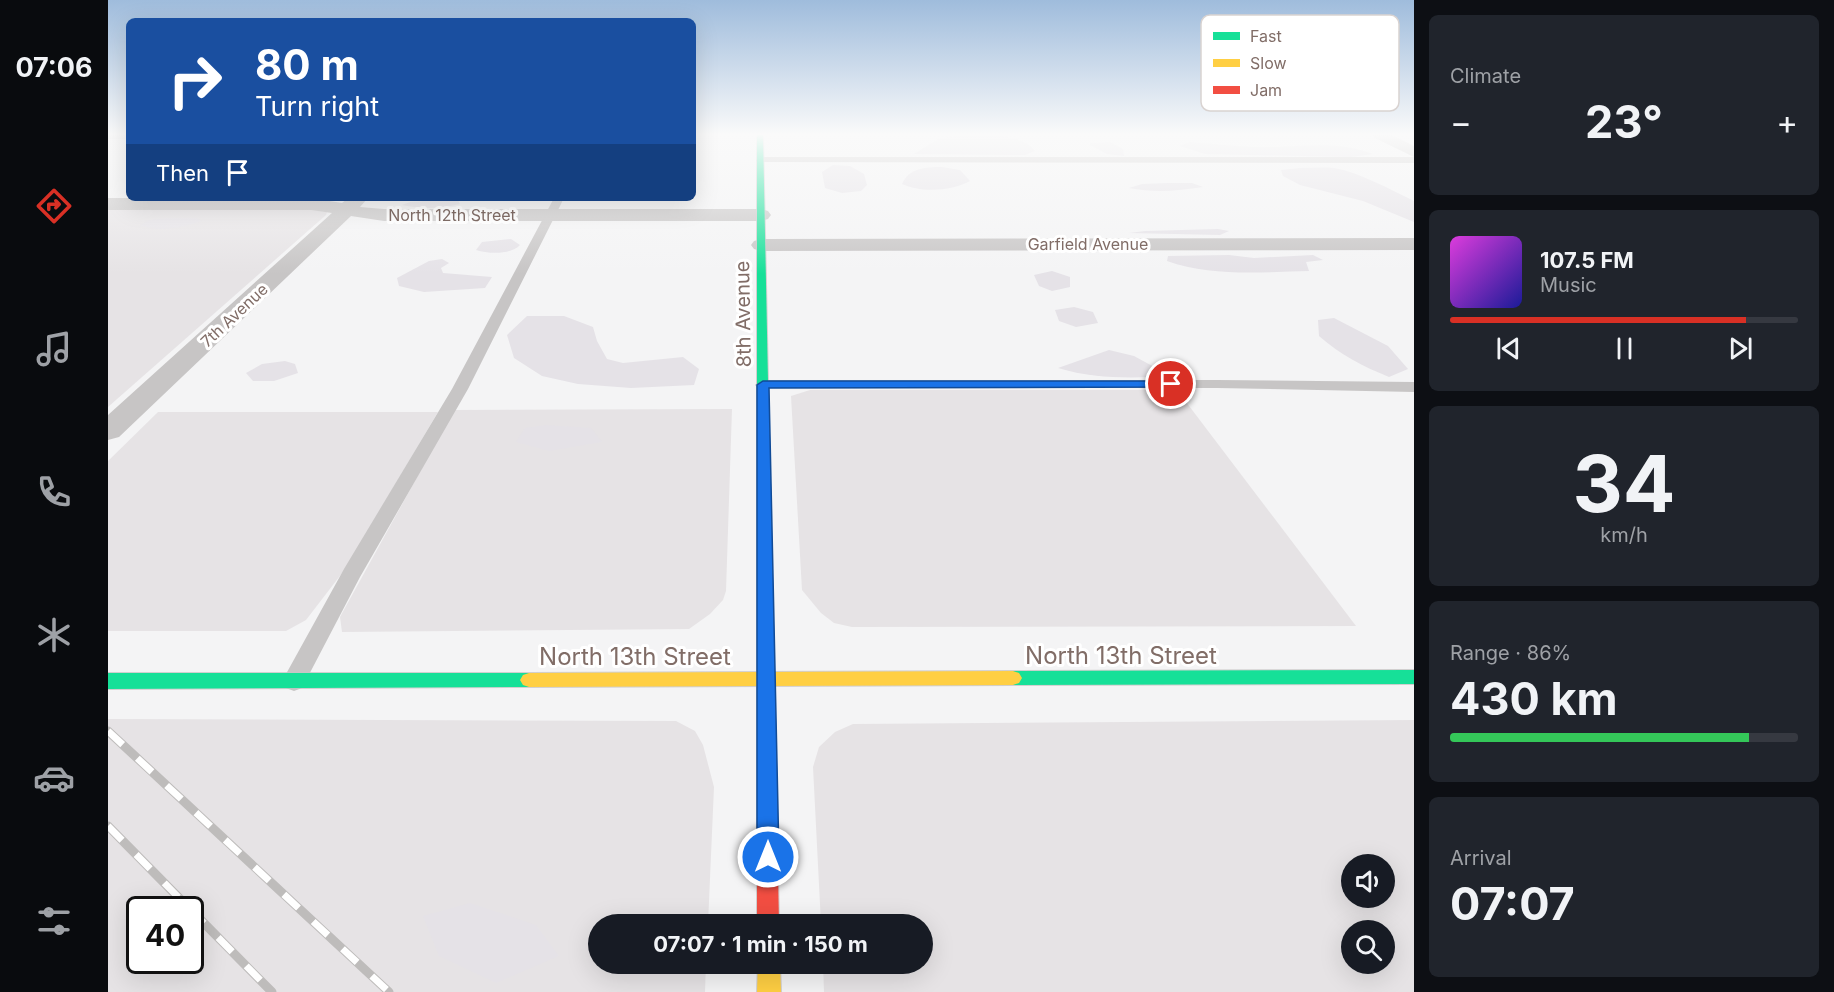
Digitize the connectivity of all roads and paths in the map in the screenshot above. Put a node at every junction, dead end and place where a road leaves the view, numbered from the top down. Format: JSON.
{"nodes":[{"id":1,"x":760,"y":181,"type":"edge"},
{"id":2,"x":557,"y":201,"type":"edge"},
{"id":3,"x":108,"y":204,"type":"edge"},
{"id":4,"x":353,"y":204,"type":"edge"},
{"id":5,"x":549,"y":215,"type":"junction"},
{"id":6,"x":761,"y":216,"type":"junction"},
{"id":7,"x":1414,"y":244,"type":"edge"},
{"id":8,"x":761,"y":245,"type":"junction"},
{"id":9,"x":763,"y":385,"type":"junction"},
{"id":10,"x":1414,"y":387,"type":"edge"},
{"id":11,"x":108,"y":431,"type":"edge"},
{"id":12,"x":1414,"y":677,"type":"edge"},
{"id":13,"x":767,"y":680,"type":"junction"},
{"id":14,"x":108,"y":681,"type":"edge"},
{"id":15,"x":294,"y":681,"type":"junction"},
{"id":16,"x":768,"y":914,"type":"edge"},
{"id":17,"x":769,"y":974,"type":"edge"},
{"id":18,"x":769,"y":992,"type":"edge"}],
"edges":[{"from":1,"to":6,"type":"street","name":"8th Avenue"},
{"from":2,"to":5,"type":"lane"},
{"from":3,"to":4,"type":"street","name":"North 12th Street"},
{"from":4,"to":5,"type":"street","name":"North 12th Street"},
{"from":4,"to":11,"type":"street","name":"7th Avenue"},
{"from":5,"to":6,"type":"street","name":"North 12th Street"},
{"from":5,"to":15,"type":"lane"},
{"from":6,"to":8,"type":"street","name":"8th Avenue"},
{"from":7,"to":8,"type":"street","name":"Garfield Avenue"},
{"from":8,"to":9,"type":"street","name":"8th Avenue"},
{"from":9,"to":10,"type":"lane"},
{"from":9,"to":13,"type":"street","name":"8th Avenue"},
{"from":12,"to":13,"type":"street","name":"North 13th Street"},
{"from":13,"to":15,"type":"street","name":"North 13th Street"},
{"from":13,"to":16,"type":"street","name":"8th Avenue"},
{"from":14,"to":15,"type":"street","name":"North 13th Street"},
{"from":17,"to":18,"type":"street"}]}
